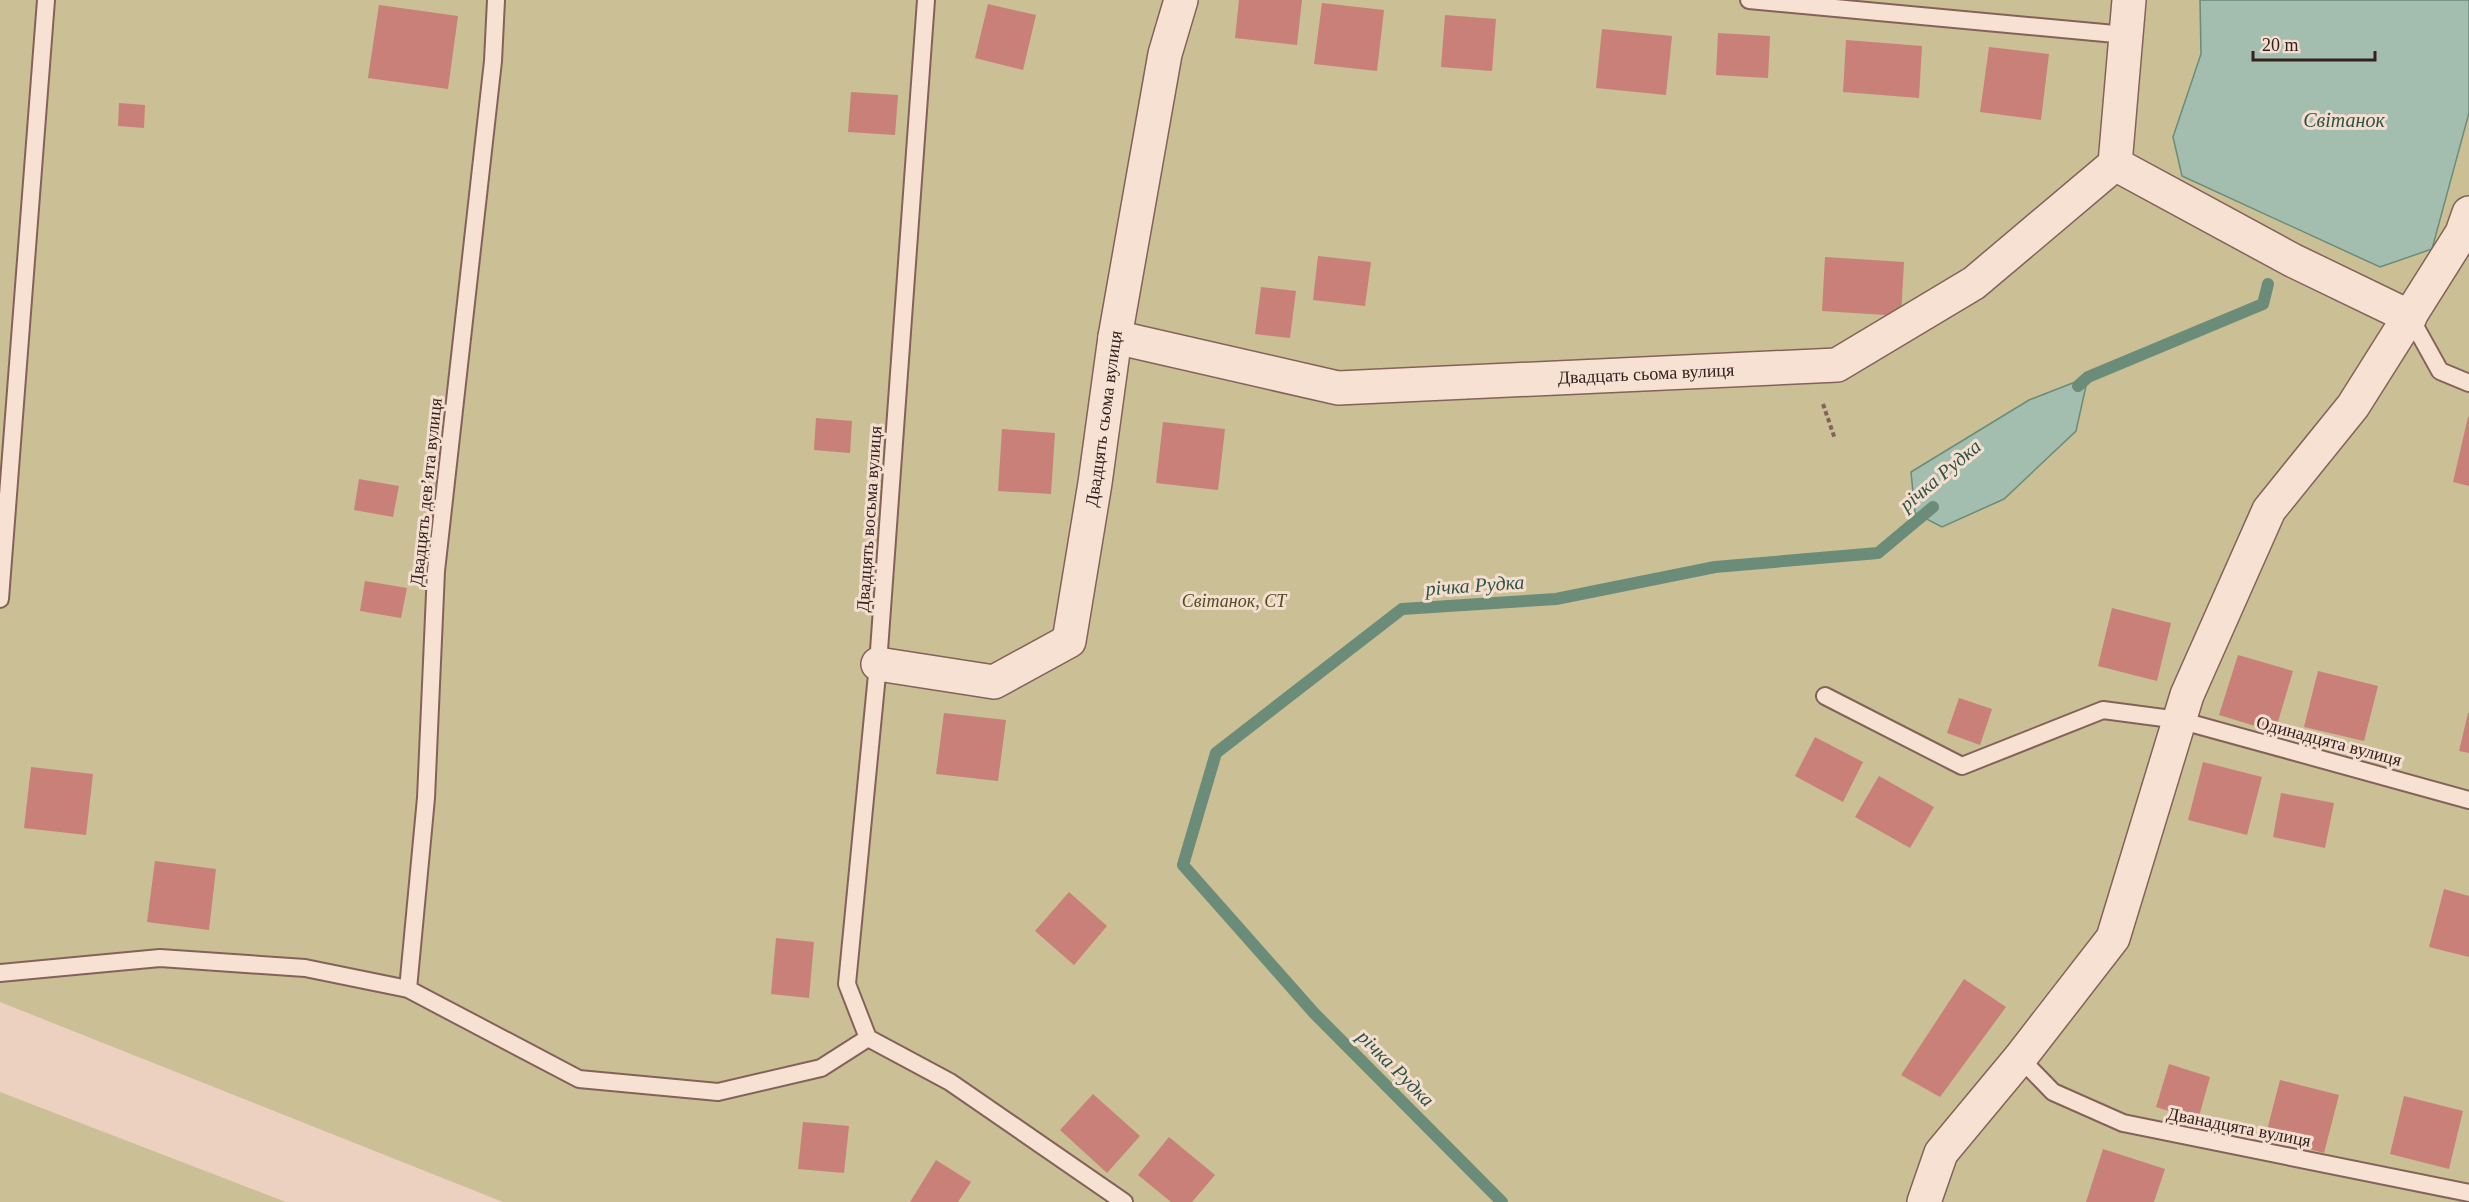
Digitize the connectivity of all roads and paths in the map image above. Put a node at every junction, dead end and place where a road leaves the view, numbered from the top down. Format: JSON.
{"nodes":[{"id":1,"x":46,"y":0,"type":"edge"},
{"id":2,"x":496,"y":0,"type":"edge"},
{"id":3,"x":926,"y":0,"type":"edge"},
{"id":4,"x":1181,"y":0,"type":"edge"},
{"id":5,"x":1749,"y":0,"type":"edge"},
{"id":6,"x":2129,"y":0,"type":"edge"},
{"id":7,"x":2126,"y":35,"type":"junction"},
{"id":8,"x":2115,"y":164,"type":"junction"},
{"id":9,"x":2469,"y":213,"type":"edge"},
{"id":10,"x":2410,"y":317,"type":"junction"},
{"id":11,"x":1115,"y":337,"type":"junction"},
{"id":12,"x":2469,"y":383,"type":"edge"},
{"id":13,"x":0,"y":599,"type":"edge"},
{"id":14,"x":878,"y":664,"type":"junction"},
{"id":15,"x":1826,"y":696,"type":"dead end"},
{"id":16,"x":2179,"y":720,"type":"junction"},
{"id":17,"x":2469,"y":800,"type":"edge"},
{"id":18,"x":0,"y":973,"type":"edge"},
{"id":19,"x":408,"y":989,"type":"junction"},
{"id":20,"x":868,"y":1038,"type":"junction"},
{"id":21,"x":2020,"y":1058,"type":"junction"},
{"id":22,"x":2469,"y":1193,"type":"edge"},
{"id":23,"x":1124,"y":1202,"type":"edge"},
{"id":24,"x":1924,"y":1202,"type":"edge"}],
"edges":[{"from":1,"to":13,"type":"lane"},
{"from":2,"to":19,"type":"lane","name":"Двадцять дев’ята вулиця"},
{"from":3,"to":14,"type":"lane","name":"Двадцять восьма вулиця"},
{"from":4,"to":11,"type":"street","name":"Двадцять сьома вулиця"},
{"from":5,"to":7,"type":"lane"},
{"from":6,"to":7,"type":"street"},
{"from":7,"to":8,"type":"street"},
{"from":8,"to":10,"type":"street"},
{"from":8,"to":11,"type":"street","name":"Двадцать сьома вулиця"},
{"from":9,"to":10,"type":"street"},
{"from":10,"to":12,"type":"lane"},
{"from":10,"to":16,"type":"street"},
{"from":11,"to":14,"type":"street","name":"Двадцять сьома вулиця"},
{"from":14,"to":20,"type":"lane","name":"Двадцять восьма вулиця"},
{"from":15,"to":16,"type":"lane","name":"Одинадцята вулиця"},
{"from":16,"to":17,"type":"lane","name":"Одинадцята вулиця"},
{"from":16,"to":21,"type":"street"},
{"from":18,"to":19,"type":"lane"},
{"from":19,"to":20,"type":"lane"},
{"from":20,"to":23,"type":"lane"},
{"from":21,"to":22,"type":"lane","name":"Дванадцята вулиця"},
{"from":21,"to":24,"type":"street"}]}
